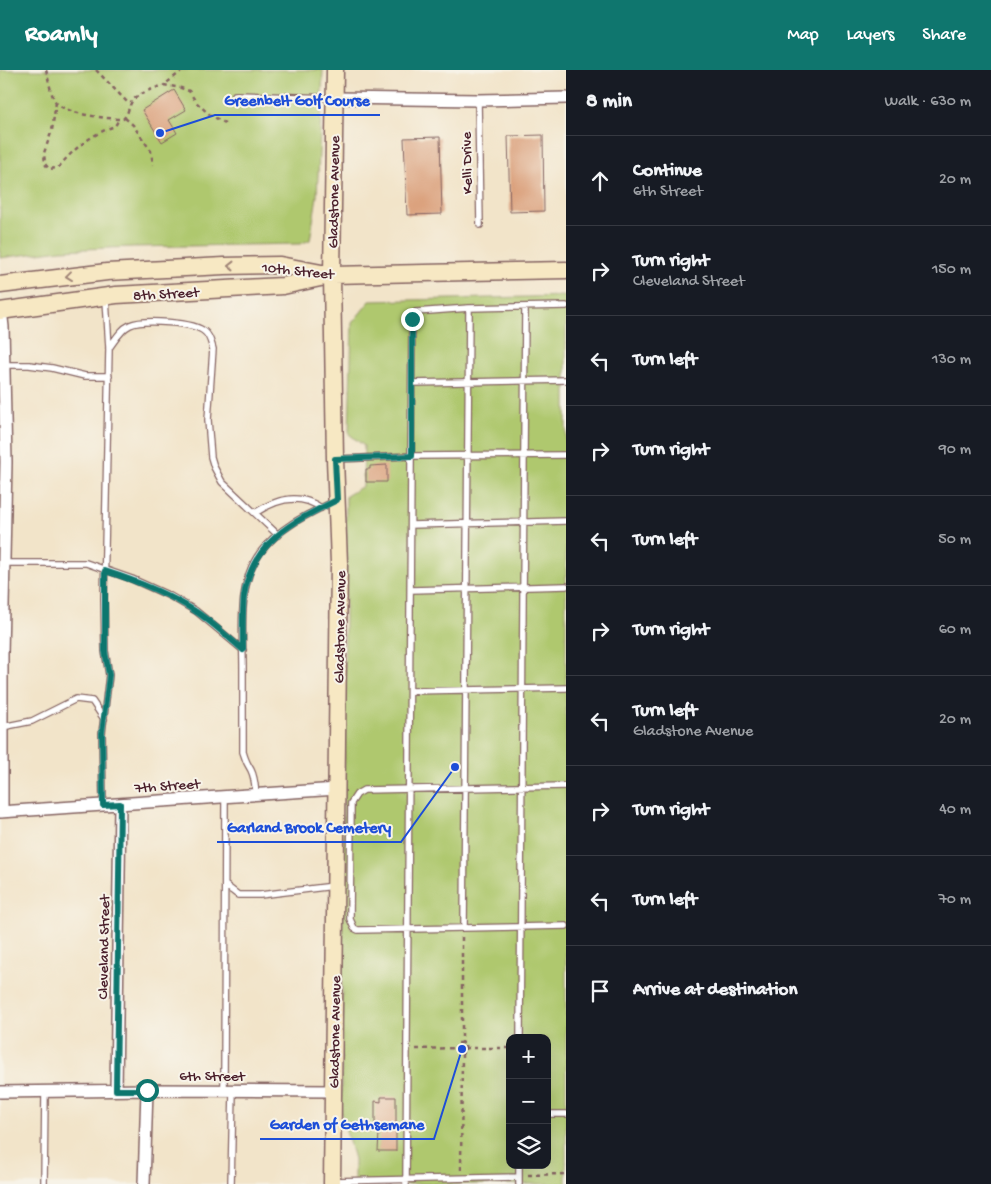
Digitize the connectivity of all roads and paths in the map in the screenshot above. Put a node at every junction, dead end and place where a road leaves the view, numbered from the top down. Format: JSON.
{"nodes":[{"id":1,"x":46,"y":70,"type":"edge"},
{"id":2,"x":96,"y":70,"type":"edge"},
{"id":3,"x":183,"y":70,"type":"edge"},
{"id":4,"x":335,"y":70,"type":"edge"},
{"id":5,"x":164,"y":85,"type":"junction"},
{"id":6,"x":235,"y":95,"type":"dead end"},
{"id":7,"x":335,"y":98,"type":"junction"},
{"id":8,"x":566,"y":98,"type":"edge"},
{"id":9,"x":478,"y":100,"type":"junction"},
{"id":10,"x":56,"y":102,"type":"junction"},
{"id":11,"x":130,"y":105,"type":"junction"},
{"id":12,"x":125,"y":118,"type":"junction"},
{"id":13,"x":119,"y":119,"type":"junction"},
{"id":14,"x":225,"y":123,"type":"dead end"},
{"id":15,"x":153,"y":165,"type":"dead end"},
{"id":16,"x":480,"y":225,"type":"dead end"},
{"id":17,"x":566,"y":270,"type":"edge"},
{"id":18,"x":332,"y":275,"type":"junction"},
{"id":19,"x":0,"y":285,"type":"edge"},
{"id":20,"x":105,"y":296,"type":"junction"},
{"id":21,"x":566,"y":306,"type":"edge"},
{"id":22,"x":525,"y":307,"type":"junction"},
{"id":23,"x":469,"y":308,"type":"junction"},
{"id":24,"x":0,"y":310,"type":"edge"},
{"id":25,"x":109,"y":348,"type":"junction"},
{"id":26,"x":4,"y":365,"type":"junction"},
{"id":27,"x":109,"y":376,"type":"junction"},
{"id":28,"x":566,"y":380,"type":"edge"},
{"id":29,"x":524,"y":381,"type":"junction"},
{"id":30,"x":469,"y":382,"type":"junction"},
{"id":31,"x":412,"y":383,"type":"junction"},
{"id":32,"x":524,"y":455,"type":"junction"},
{"id":33,"x":412,"y":456,"type":"junction"},
{"id":34,"x":468,"y":456,"type":"junction"},
{"id":35,"x":565,"y":456,"type":"edge"},
{"id":36,"x":335,"y":459,"type":"junction"},
{"id":37,"x":337,"y":500,"type":"junction"},
{"id":38,"x":321,"y":508,"type":"junction"},
{"id":39,"x":255,"y":513,"type":"junction"},
{"id":40,"x":566,"y":521,"type":"edge"},
{"id":41,"x":523,"y":522,"type":"junction"},
{"id":42,"x":467,"y":523,"type":"junction"},
{"id":43,"x":411,"y":525,"type":"junction"},
{"id":44,"x":278,"y":535,"type":"junction"},
{"id":45,"x":4,"y":563,"type":"junction"},
{"id":46,"x":105,"y":571,"type":"junction"},
{"id":47,"x":566,"y":586,"type":"edge"},
{"id":48,"x":523,"y":587,"type":"junction"},
{"id":49,"x":467,"y":589,"type":"junction"},
{"id":50,"x":411,"y":590,"type":"junction"},
{"id":51,"x":243,"y":650,"type":"junction"},
{"id":52,"x":566,"y":688,"type":"edge"},
{"id":53,"x":522,"y":689,"type":"junction"},
{"id":54,"x":466,"y":690,"type":"junction"},
{"id":55,"x":410,"y":691,"type":"junction"},
{"id":56,"x":104,"y":719,"type":"junction"},
{"id":57,"x":2,"y":726,"type":"junction"},
{"id":58,"x":566,"y":786,"type":"edge"},
{"id":59,"x":521,"y":787,"type":"junction"},
{"id":60,"x":465,"y":788,"type":"junction"},
{"id":61,"x":337,"y":789,"type":"junction"},
{"id":62,"x":409,"y":789,"type":"junction"},
{"id":63,"x":256,"y":795,"type":"junction"},
{"id":64,"x":225,"y":797,"type":"junction"},
{"id":65,"x":120,"y":804,"type":"junction"},
{"id":66,"x":103,"y":805,"type":"junction"},
{"id":67,"x":1,"y":812,"type":"edge"},
{"id":68,"x":225,"y":885,"type":"junction"},
{"id":69,"x":336,"y":885,"type":"junction"},
{"id":70,"x":520,"y":926,"type":"junction"},
{"id":71,"x":566,"y":926,"type":"edge"},
{"id":72,"x":464,"y":927,"type":"junction"},
{"id":73,"x":408,"y":928,"type":"junction"},
{"id":74,"x":520,"y":1034,"type":"edge"},
{"id":75,"x":462,"y":1043,"type":"junction"},
{"id":76,"x":458,"y":1048,"type":"junction"},
{"id":77,"x":465,"y":1048,"type":"junction"},
{"id":78,"x":506,"y":1048,"type":"edge"},
{"id":79,"x":407,"y":1049,"type":"junction"},
{"id":80,"x":462,"y":1053,"type":"junction"},
{"id":81,"x":116,"y":1090,"type":"junction"},
{"id":82,"x":147,"y":1090,"type":"junction"},
{"id":83,"x":229,"y":1090,"type":"junction"},
{"id":84,"x":45,"y":1091,"type":"junction"},
{"id":85,"x":333,"y":1091,"type":"junction"},
{"id":86,"x":0,"y":1092,"type":"edge"},
{"id":87,"x":551,"y":1114,"type":"edge"},
{"id":88,"x":566,"y":1114,"type":"edge"},
{"id":89,"x":566,"y":1174,"type":"edge"},
{"id":90,"x":461,"y":1178,"type":"junction"},
{"id":91,"x":519,"y":1179,"type":"edge"},
{"id":92,"x":332,"y":1182,"type":"edge"},
{"id":93,"x":406,"y":1182,"type":"edge"},
{"id":94,"x":44,"y":1184,"type":"edge"},
{"id":95,"x":144,"y":1184,"type":"edge"},
{"id":96,"x":231,"y":1184,"type":"edge"}],
"edges":[{"from":1,"to":10,"type":"path"},
{"from":2,"to":11,"type":"path"},
{"from":3,"to":5,"type":"path"},
{"from":4,"to":7,"type":"street","name":"Gladstone Avenue"},
{"from":5,"to":11,"type":"path"},
{"from":5,"to":14,"type":"path"},
{"from":6,"to":7,"type":"lane"},
{"from":7,"to":9,"type":"street"},
{"from":7,"to":18,"type":"street","name":"Gladstone Avenue"},
{"from":8,"to":9,"type":"street"},
{"from":9,"to":16,"type":"lane","name":"Kelli Drive"},
{"from":10,"to":13,"type":"path"},
{"from":10,"to":13,"type":"path"},
{"from":11,"to":12,"type":"path"},
{"from":12,"to":13,"type":"path"},
{"from":12,"to":15,"type":"path"},
{"from":17,"to":18,"type":"street","name":"10th Street"},
{"from":18,"to":19,"type":"street","name":"10th Street","one_way":true},
{"from":18,"to":20,"type":"street","name":"8th Street"},
{"from":18,"to":36,"type":"street","name":"Gladstone Avenue"},
{"from":20,"to":24,"type":"street","name":"8th Street"},
{"from":20,"to":25,"type":"lane"},
{"from":21,"to":22,"type":"lane"},
{"from":22,"to":23,"type":"lane"},
{"from":22,"to":29,"type":"lane"},
{"from":23,"to":30,"type":"lane"},
{"from":23,"to":31,"type":"lane"},
{"from":24,"to":26,"type":"street"},
{"from":25,"to":27,"type":"lane"},
{"from":25,"to":39,"type":"lane"},
{"from":26,"to":27,"type":"lane"},
{"from":26,"to":45,"type":"street"},
{"from":27,"to":46,"type":"lane"},
{"from":28,"to":29,"type":"lane"},
{"from":29,"to":30,"type":"lane"},
{"from":29,"to":32,"type":"lane"},
{"from":30,"to":31,"type":"lane"},
{"from":30,"to":34,"type":"lane"},
{"from":31,"to":33,"type":"lane"},
{"from":32,"to":34,"type":"lane"},
{"from":32,"to":35,"type":"lane"},
{"from":32,"to":41,"type":"lane"},
{"from":33,"to":34,"type":"lane"},
{"from":33,"to":36,"type":"lane"},
{"from":33,"to":43,"type":"lane"},
{"from":34,"to":42,"type":"lane"},
{"from":36,"to":37,"type":"street","name":"Gladstone Avenue"},
{"from":37,"to":38,"type":"lane"},
{"from":37,"to":61,"type":"street","name":"Gladstone Avenue"},
{"from":38,"to":39,"type":"lane"},
{"from":38,"to":44,"type":"lane"},
{"from":39,"to":44,"type":"lane"},
{"from":40,"to":41,"type":"lane"},
{"from":41,"to":42,"type":"lane"},
{"from":41,"to":48,"type":"lane"},
{"from":42,"to":43,"type":"lane"},
{"from":42,"to":49,"type":"lane"},
{"from":43,"to":50,"type":"lane"},
{"from":44,"to":51,"type":"lane"},
{"from":45,"to":46,"type":"lane"},
{"from":45,"to":57,"type":"street"},
{"from":46,"to":51,"type":"lane"},
{"from":46,"to":56,"type":"lane"},
{"from":47,"to":48,"type":"lane"},
{"from":48,"to":49,"type":"lane"},
{"from":48,"to":53,"type":"lane"},
{"from":49,"to":50,"type":"lane"},
{"from":49,"to":54,"type":"lane"},
{"from":50,"to":55,"type":"lane"},
{"from":51,"to":63,"type":"lane"},
{"from":52,"to":53,"type":"lane"},
{"from":53,"to":54,"type":"lane"},
{"from":53,"to":59,"type":"lane"},
{"from":54,"to":55,"type":"lane"},
{"from":54,"to":60,"type":"lane"},
{"from":55,"to":62,"type":"lane"},
{"from":56,"to":57,"type":"lane"},
{"from":56,"to":66,"type":"lane"},
{"from":57,"to":67,"type":"street"},
{"from":58,"to":59,"type":"lane"},
{"from":59,"to":60,"type":"lane"},
{"from":59,"to":70,"type":"lane"},
{"from":60,"to":62,"type":"lane"},
{"from":60,"to":72,"type":"lane"},
{"from":61,"to":63,"type":"street","name":"7th Street"},
{"from":61,"to":69,"type":"street","name":"Gladstone Avenue"},
{"from":62,"to":73,"type":"lane"},
{"from":62,"to":73,"type":"lane"},
{"from":63,"to":64,"type":"street","name":"7th Street"},
{"from":64,"to":65,"type":"street","name":"7th Street"},
{"from":64,"to":68,"type":"lane"},
{"from":65,"to":66,"type":"street","name":"7th Street"},
{"from":65,"to":81,"type":"street","name":"Cleveland Street"},
{"from":66,"to":67,"type":"street","name":"7th Street"},
{"from":68,"to":69,"type":"lane"},
{"from":68,"to":83,"type":"lane"},
{"from":69,"to":85,"type":"street","name":"Gladstone Avenue"},
{"from":70,"to":71,"type":"lane"},
{"from":70,"to":72,"type":"lane"},
{"from":70,"to":74,"type":"lane"},
{"from":72,"to":73,"type":"lane"},
{"from":72,"to":75,"type":"path"},
{"from":73,"to":79,"type":"lane"},
{"from":75,"to":76,"type":"path"},
{"from":75,"to":77,"type":"path"},
{"from":76,"to":79,"type":"path"},
{"from":76,"to":80,"type":"path"},
{"from":77,"to":78,"type":"path"},
{"from":77,"to":80,"type":"path"},
{"from":79,"to":93,"type":"lane"},
{"from":80,"to":90,"type":"path"},
{"from":81,"to":82,"type":"street","name":"6th Street"},
{"from":81,"to":84,"type":"street","name":"6th Street"},
{"from":82,"to":83,"type":"street","name":"6th Street"},
{"from":82,"to":95,"type":"street"},
{"from":83,"to":85,"type":"street","name":"6th Street"},
{"from":83,"to":96,"type":"lane"},
{"from":84,"to":86,"type":"street","name":"6th Street"},
{"from":84,"to":94,"type":"lane"},
{"from":85,"to":92,"type":"street","name":"Gladstone Avenue"},
{"from":87,"to":88,"type":"lane"},
{"from":89,"to":91,"type":"path"},
{"from":90,"to":91,"type":"lane"},
{"from":90,"to":93,"type":"lane"},
{"from":92,"to":93,"type":"lane"}]}
